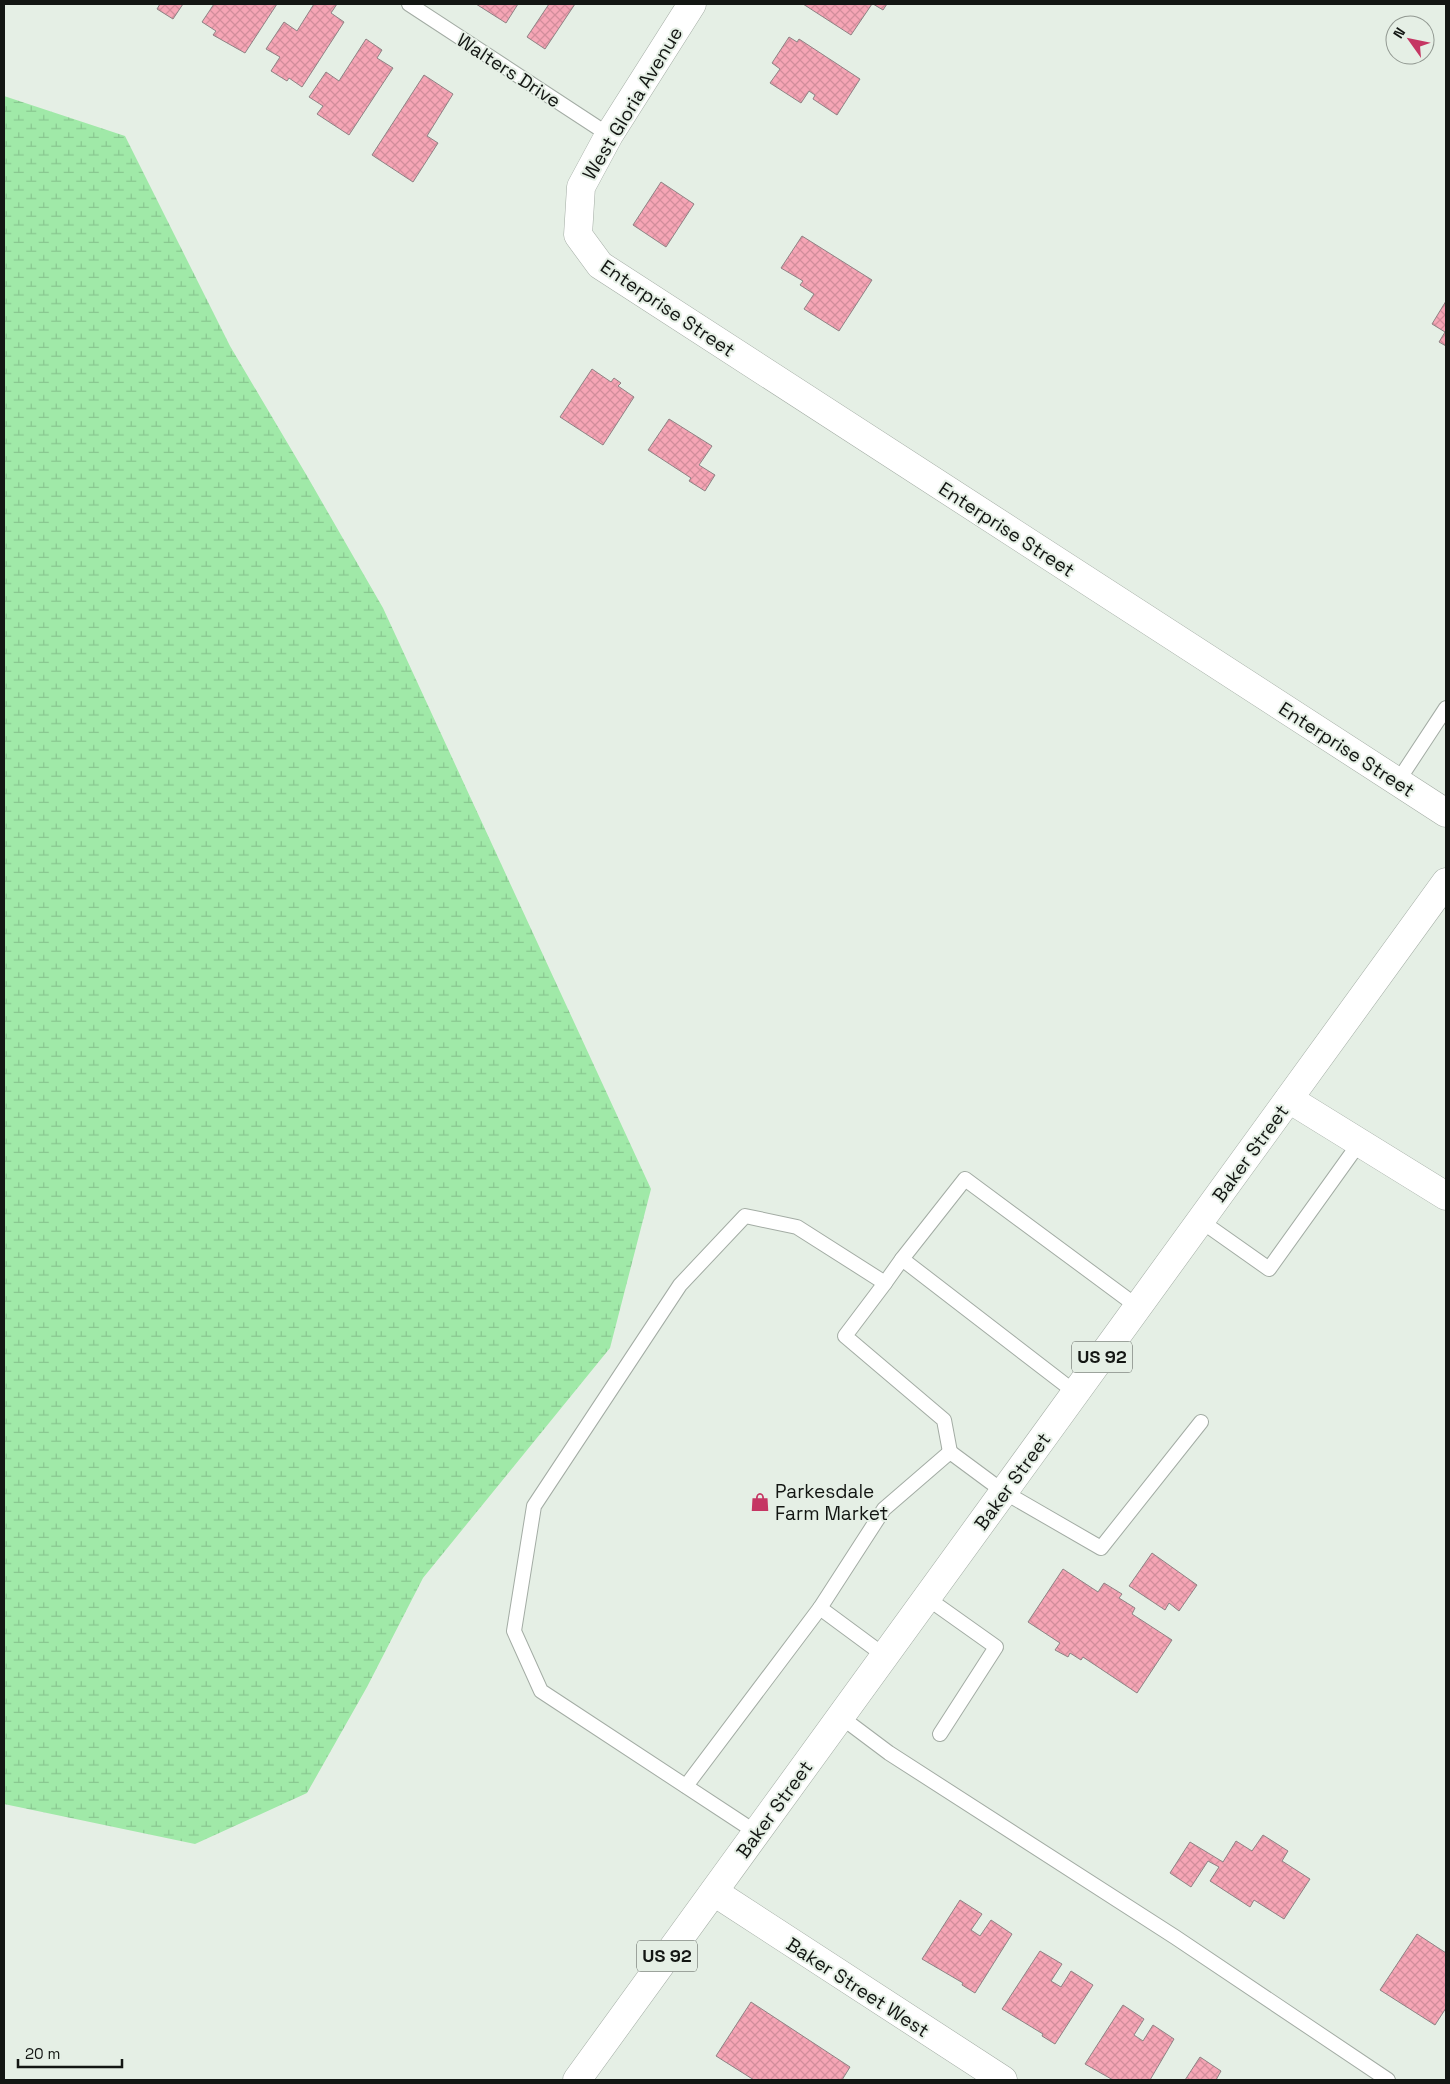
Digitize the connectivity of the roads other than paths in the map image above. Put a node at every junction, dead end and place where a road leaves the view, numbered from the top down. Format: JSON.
{"nodes":[{"id":1,"x":409,"y":4,"type":"edge"},
{"id":2,"x":692,"y":4,"type":"edge"},
{"id":3,"x":609,"y":135,"type":"junction"},
{"id":4,"x":578,"y":235,"type":"joint"},
{"id":5,"x":1446,"y":708,"type":"edge"},
{"id":6,"x":1398,"y":781,"type":"junction"},
{"id":7,"x":1446,"y":813,"type":"edge"},
{"id":8,"x":1443,"y":894,"type":"edge"},
{"id":9,"x":1289,"y":1099,"type":"junction"},
{"id":10,"x":1360,"y":1142,"type":"junction"},
{"id":11,"x":1446,"y":1196,"type":"edge"},
{"id":12,"x":1201,"y":1221,"type":"junction"},
{"id":13,"x":902,"y":1259,"type":"junction"},
{"id":14,"x":885,"y":1283,"type":"junction"},
{"id":15,"x":1138,"y":1307,"type":"junction"},
{"id":16,"x":1076,"y":1392,"type":"junction"},
{"id":17,"x":1201,"y":1422,"type":"dead end"},
{"id":18,"x":950,"y":1452,"type":"junction"},
{"id":19,"x":1004,"y":1492,"type":"junction"},
{"id":20,"x":927,"y":1598,"type":"junction"},
{"id":21,"x":820,"y":1608,"type":"junction"},
{"id":22,"x":885,"y":1656,"type":"junction"},
{"id":23,"x":841,"y":1717,"type":"junction"},
{"id":24,"x":940,"y":1734,"type":"dead end"},
{"id":25,"x":686,"y":1786,"type":"junction"},
{"id":26,"x":757,"y":1832,"type":"junction"},
{"id":27,"x":714,"y":1892,"type":"junction"},
{"id":28,"x":577,"y":2080,"type":"edge"},
{"id":29,"x":1003,"y":2080,"type":"edge"},
{"id":30,"x":1388,"y":2080,"type":"edge"}],
"edges":[{"from":1,"to":3,"type":"lane","name":"Walters Drive"},
{"from":2,"to":3,"type":"street","name":"West Gloria Avenue"},
{"from":3,"to":4,"type":"street","name":"West Gloria Avenue"},
{"from":4,"to":6,"type":"street","name":"Enterprise Street"},
{"from":5,"to":6,"type":"lane"},
{"from":6,"to":7,"type":"street","name":"Enterprise Street"},
{"from":8,"to":9,"type":"street","name":"Baker Street","number":"US 92"},
{"from":9,"to":10,"type":"street"},
{"from":9,"to":12,"type":"street","name":"Baker Street","number":"US 92"},
{"from":10,"to":11,"type":"street"},
{"from":10,"to":12,"type":"lane"},
{"from":12,"to":15,"type":"street","name":"Baker Street","number":"US 92"},
{"from":13,"to":14,"type":"lane"},
{"from":13,"to":15,"type":"lane"},
{"from":13,"to":16,"type":"lane"},
{"from":14,"to":18,"type":"lane"},
{"from":14,"to":25,"type":"lane"},
{"from":15,"to":16,"type":"street","name":"Baker Street","number":"US 92"},
{"from":16,"to":19,"type":"street","name":"Baker Street","number":"US 92"},
{"from":17,"to":19,"type":"lane"},
{"from":18,"to":19,"type":"lane"},
{"from":18,"to":21,"type":"lane"},
{"from":19,"to":20,"type":"street","name":"Baker Street","number":"US 92"},
{"from":20,"to":22,"type":"street","name":"Baker Street","number":"US 92"},
{"from":20,"to":24,"type":"lane"},
{"from":21,"to":22,"type":"lane"},
{"from":21,"to":25,"type":"lane"},
{"from":22,"to":23,"type":"street","name":"Baker Street","number":"US 92"},
{"from":23,"to":26,"type":"street","name":"Baker Street","number":"US 92"},
{"from":23,"to":30,"type":"lane"},
{"from":25,"to":26,"type":"lane"},
{"from":26,"to":27,"type":"street","name":"Baker Street","number":"US 92"},
{"from":27,"to":28,"type":"street","name":"Baker Street","number":"US 92"},
{"from":27,"to":29,"type":"street","name":"Baker Street West"}]}
